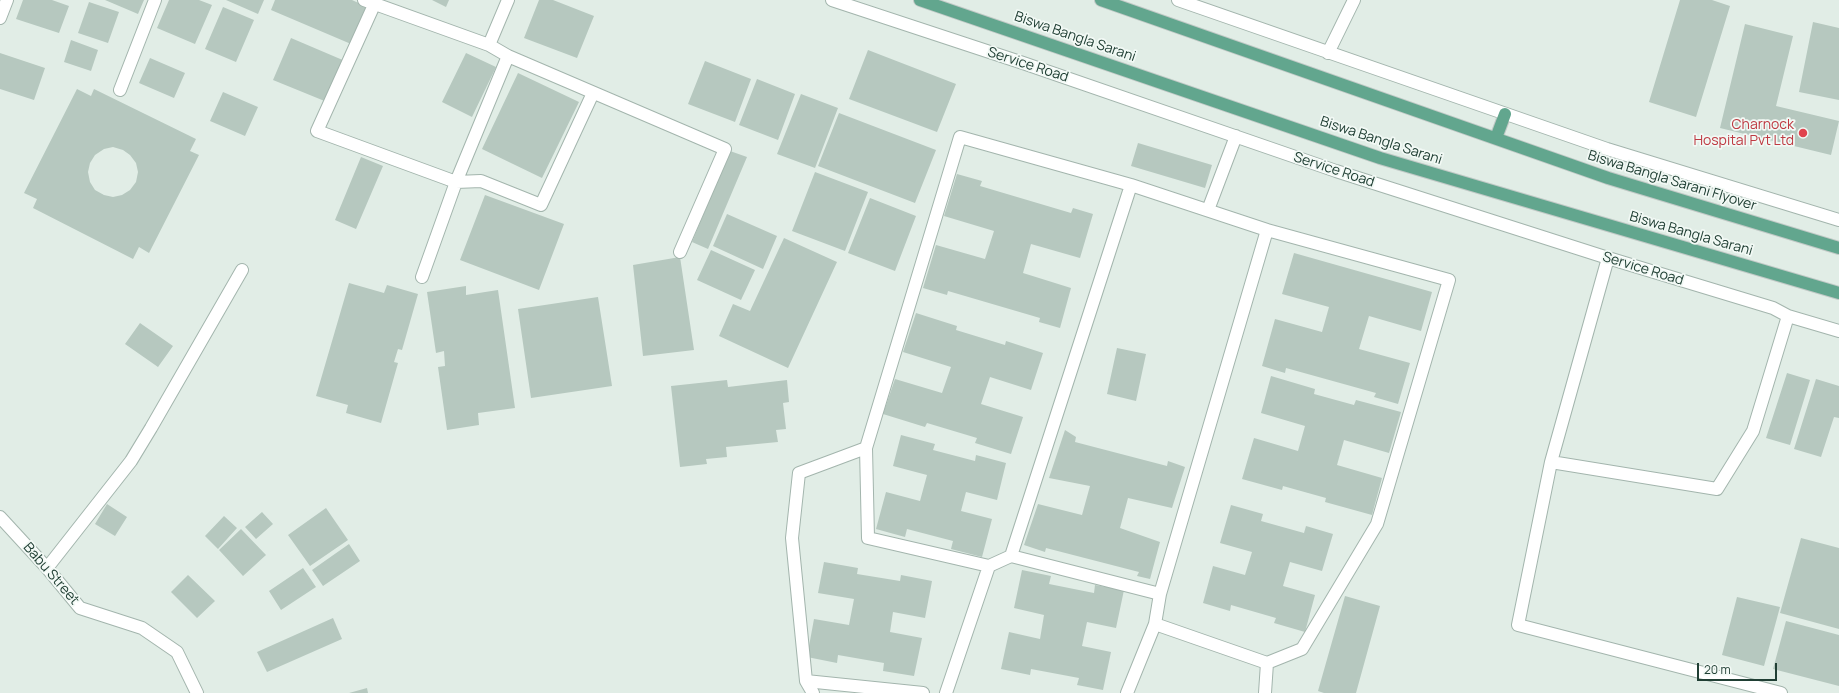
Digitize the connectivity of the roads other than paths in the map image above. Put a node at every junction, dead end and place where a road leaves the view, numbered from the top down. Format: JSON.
{"nodes":[{"id":1,"x":7,"y":0,"type":"edge"},
{"id":2,"x":155,"y":0,"type":"edge"},
{"id":3,"x":508,"y":0,"type":"edge"},
{"id":4,"x":832,"y":0,"type":"edge"},
{"id":5,"x":920,"y":0,"type":"edge"},
{"id":6,"x":1101,"y":0,"type":"edge"},
{"id":7,"x":1178,"y":0,"type":"edge"},
{"id":8,"x":1354,"y":0,"type":"edge"},
{"id":9,"x":369,"y":2,"type":"edge"},
{"id":10,"x":0,"y":18,"type":"edge"},
{"id":11,"x":489,"y":45,"type":"junction"},
{"id":12,"x":1328,"y":52,"type":"junction"},
{"id":13,"x":508,"y":56,"type":"junction"},
{"id":14,"x":120,"y":90,"type":"dead end"},
{"id":15,"x":593,"y":93,"type":"junction"},
{"id":16,"x":1505,"y":114,"type":"junction"},
{"id":17,"x":1236,"y":136,"type":"junction"},
{"id":18,"x":1496,"y":138,"type":"junction"},
{"id":19,"x":456,"y":182,"type":"junction"},
{"id":20,"x":1131,"y":185,"type":"junction"},
{"id":21,"x":1208,"y":210,"type":"junction"},
{"id":22,"x":1839,"y":220,"type":"edge"},
{"id":23,"x":1267,"y":230,"type":"junction"},
{"id":24,"x":1839,"y":248,"type":"edge"},
{"id":25,"x":680,"y":252,"type":"dead end"},
{"id":26,"x":1608,"y":258,"type":"junction"},
{"id":27,"x":242,"y":270,"type":"dead end"},
{"id":28,"x":422,"y":277,"type":"dead end"},
{"id":29,"x":1839,"y":294,"type":"edge"},
{"id":30,"x":1788,"y":316,"type":"junction"},
{"id":31,"x":1839,"y":331,"type":"edge"},
{"id":32,"x":866,"y":448,"type":"junction"},
{"id":33,"x":1551,"y":462,"type":"junction"},
{"id":34,"x":0,"y":517,"type":"edge"},
{"id":35,"x":1011,"y":556,"type":"junction"},
{"id":36,"x":989,"y":566,"type":"junction"},
{"id":37,"x":46,"y":568,"type":"junction"},
{"id":38,"x":1160,"y":594,"type":"junction"},
{"id":39,"x":1155,"y":624,"type":"junction"},
{"id":40,"x":1267,"y":663,"type":"junction"},
{"id":41,"x":806,"y":681,"type":"junction"},
{"id":42,"x":197,"y":693,"type":"edge"},
{"id":43,"x":814,"y":693,"type":"edge"},
{"id":44,"x":923,"y":693,"type":"edge"},
{"id":45,"x":946,"y":693,"type":"edge"},
{"id":46,"x":1127,"y":693,"type":"edge"},
{"id":47,"x":1265,"y":693,"type":"edge"},
{"id":48,"x":1781,"y":693,"type":"edge"}],
"edges":[{"from":1,"to":10,"type":"street"},
{"from":2,"to":14,"type":"street"},
{"from":3,"to":11,"type":"street"},
{"from":4,"to":17,"type":"street","name":"Service Road"},
{"from":5,"to":29,"type":"main road","name":"Biswa Bangla Sarani"},
{"from":6,"to":18,"type":"main road"},
{"from":7,"to":12,"type":"street"},
{"from":8,"to":12,"type":"street"},
{"from":9,"to":11,"type":"street"},
{"from":9,"to":19,"type":"street"},
{"from":11,"to":13,"type":"street"},
{"from":12,"to":16,"type":"street"},
{"from":13,"to":15,"type":"street"},
{"from":13,"to":19,"type":"street"},
{"from":15,"to":19,"type":"street"},
{"from":15,"to":25,"type":"street"},
{"from":16,"to":18,"type":"main road"},
{"from":16,"to":22,"type":"street"},
{"from":17,"to":21,"type":"street"},
{"from":17,"to":26,"type":"street","name":"Service Road"},
{"from":18,"to":24,"type":"main road","name":"Biswa Bangla Sarani Flyover"},
{"from":19,"to":28,"type":"street"},
{"from":20,"to":21,"type":"street"},
{"from":20,"to":32,"type":"street"},
{"from":20,"to":35,"type":"street"},
{"from":21,"to":23,"type":"street"},
{"from":23,"to":38,"type":"street"},
{"from":23,"to":40,"type":"street"},
{"from":26,"to":30,"type":"street","name":"Service Road"},
{"from":26,"to":33,"type":"street"},
{"from":27,"to":37,"type":"street"},
{"from":30,"to":31,"type":"street","name":"Service Road"},
{"from":30,"to":33,"type":"street"},
{"from":32,"to":36,"type":"street"},
{"from":32,"to":41,"type":"street"},
{"from":33,"to":48,"type":"street"},
{"from":34,"to":37,"type":"street","name":"Babu Street"},
{"from":35,"to":36,"type":"street"},
{"from":35,"to":38,"type":"street"},
{"from":36,"to":45,"type":"street"},
{"from":37,"to":42,"type":"street","name":"Babu Street"},
{"from":38,"to":39,"type":"street"},
{"from":39,"to":40,"type":"street"},
{"from":39,"to":46,"type":"street"},
{"from":40,"to":47,"type":"street"},
{"from":41,"to":43,"type":"street"},
{"from":41,"to":44,"type":"street"}]}
